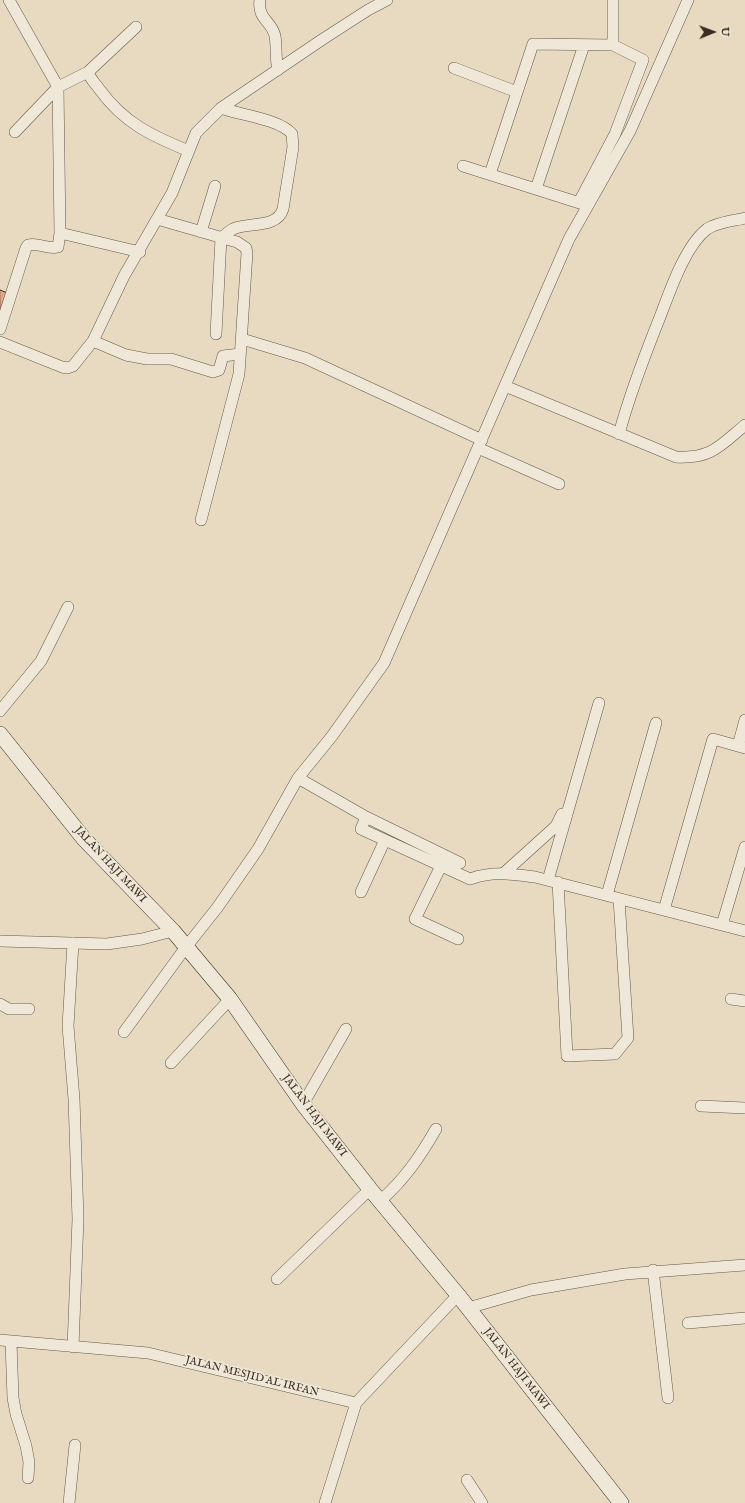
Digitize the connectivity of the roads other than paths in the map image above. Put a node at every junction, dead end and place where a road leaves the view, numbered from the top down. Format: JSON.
{"nodes":[{"id":1,"x":8,"y":0,"type":"edge"},
{"id":2,"x":260,"y":0,"type":"edge"},
{"id":3,"x":613,"y":0,"type":"edge"},
{"id":4,"x":688,"y":0,"type":"edge"},
{"id":5,"x":384,"y":1,"type":"edge"},
{"id":6,"x":136,"y":27,"type":"dead end"},
{"id":7,"x":584,"y":45,"type":"junction"},
{"id":8,"x":613,"y":45,"type":"junction"},
{"id":9,"x":454,"y":68,"type":"dead end"},
{"id":10,"x":278,"y":70,"type":"junction"},
{"id":11,"x":88,"y":72,"type":"junction"},
{"id":12,"x":58,"y":87,"type":"junction"},
{"id":13,"x":517,"y":92,"type":"junction"},
{"id":14,"x":221,"y":108,"type":"junction"},
{"id":15,"x":15,"y":132,"type":"dead end"},
{"id":16,"x":189,"y":150,"type":"junction"},
{"id":17,"x":463,"y":166,"type":"dead end"},
{"id":18,"x":490,"y":174,"type":"junction"},
{"id":19,"x":214,"y":186,"type":"dead end"},
{"id":20,"x":536,"y":189,"type":"junction"},
{"id":21,"x":584,"y":204,"type":"junction"},
{"id":22,"x":745,"y":218,"type":"edge"},
{"id":23,"x":157,"y":219,"type":"junction"},
{"id":24,"x":201,"y":232,"type":"junction"},
{"id":25,"x":60,"y":233,"type":"junction"},
{"id":26,"x":221,"y":238,"type":"junction"},
{"id":27,"x":140,"y":252,"type":"junction"},
{"id":28,"x":0,"y":329,"type":"edge"},
{"id":29,"x":216,"y":334,"type":"dead end"},
{"id":30,"x":242,"y":339,"type":"junction"},
{"id":31,"x":93,"y":341,"type":"junction"},
{"id":32,"x":0,"y":342,"type":"edge"},
{"id":33,"x":240,"y":354,"type":"junction"},
{"id":34,"x":505,"y":386,"type":"junction"},
{"id":35,"x":745,"y":424,"type":"edge"},
{"id":36,"x":619,"y":434,"type":"junction"},
{"id":37,"x":480,"y":444,"type":"junction"},
{"id":38,"x":559,"y":484,"type":"dead end"},
{"id":39,"x":201,"y":520,"type":"dead end"},
{"id":40,"x":68,"y":607,"type":"dead end"},
{"id":41,"x":599,"y":703,"type":"dead end"},
{"id":42,"x":0,"y":711,"type":"edge"},
{"id":43,"x":745,"y":720,"type":"edge"},
{"id":44,"x":656,"y":723,"type":"dead end"},
{"id":45,"x":0,"y":734,"type":"edge"},
{"id":46,"x":742,"y":747,"type":"edge"},
{"id":47,"x":298,"y":778,"type":"junction"},
{"id":48,"x":572,"y":798,"type":"junction"},
{"id":49,"x":366,"y":817,"type":"junction"},
{"id":50,"x":385,"y":840,"type":"junction"},
{"id":51,"x":745,"y":847,"type":"edge"},
{"id":52,"x":460,"y":863,"type":"dead end"},
{"id":53,"x":441,"y":866,"type":"junction"},
{"id":54,"x":504,"y":873,"type":"junction"},
{"id":55,"x":553,"y":881,"type":"junction"},
{"id":56,"x":361,"y":892,"type":"dead end"},
{"id":57,"x":607,"y":895,"type":"junction"},
{"id":58,"x":619,"y":898,"type":"junction"},
{"id":59,"x":664,"y":910,"type":"junction"},
{"id":60,"x":722,"y":926,"type":"junction"},
{"id":61,"x":173,"y":931,"type":"junction"},
{"id":62,"x":745,"y":931,"type":"edge"},
{"id":63,"x":458,"y":939,"type":"dead end"},
{"id":64,"x":0,"y":941,"type":"edge"},
{"id":65,"x":73,"y":943,"type":"junction"},
{"id":66,"x":186,"y":947,"type":"junction"},
{"id":67,"x":230,"y":999,"type":"junction"},
{"id":68,"x":731,"y":999,"type":"dead end"},
{"id":69,"x":745,"y":1001,"type":"edge"},
{"id":70,"x":0,"y":1004,"type":"edge"},
{"id":71,"x":29,"y":1009,"type":"dead end"},
{"id":72,"x":346,"y":1029,"type":"dead end"},
{"id":73,"x":124,"y":1032,"type":"dead end"},
{"id":74,"x":171,"y":1063,"type":"dead end"},
{"id":75,"x":303,"y":1104,"type":"junction"},
{"id":76,"x":701,"y":1106,"type":"dead end"},
{"id":77,"x":745,"y":1108,"type":"edge"},
{"id":78,"x":436,"y":1129,"type":"dead end"},
{"id":79,"x":370,"y":1189,"type":"junction"},
{"id":80,"x":380,"y":1201,"type":"junction"},
{"id":81,"x":745,"y":1265,"type":"edge"},
{"id":82,"x":653,"y":1270,"type":"junction"},
{"id":83,"x":277,"y":1279,"type":"dead end"},
{"id":84,"x":458,"y":1296,"type":"junction"},
{"id":85,"x":468,"y":1308,"type":"junction"},
{"id":86,"x":745,"y":1318,"type":"edge"},
{"id":87,"x":688,"y":1323,"type":"dead end"},
{"id":88,"x":0,"y":1340,"type":"edge"},
{"id":89,"x":11,"y":1342,"type":"junction"},
{"id":90,"x":73,"y":1347,"type":"junction"},
{"id":91,"x":668,"y":1398,"type":"dead end"},
{"id":92,"x":356,"y":1403,"type":"junction"},
{"id":93,"x":75,"y":1445,"type":"dead end"},
{"id":94,"x":28,"y":1478,"type":"dead end"},
{"id":95,"x":467,"y":1480,"type":"dead end"},
{"id":96,"x":68,"y":1503,"type":"edge"},
{"id":97,"x":325,"y":1503,"type":"edge"},
{"id":98,"x":482,"y":1503,"type":"edge"},
{"id":99,"x":621,"y":1503,"type":"edge"}],
"edges":[{"from":1,"to":12,"type":"street"},
{"from":2,"to":10,"type":"street"},
{"from":3,"to":8,"type":"street"},
{"from":4,"to":21,"type":"street"},
{"from":5,"to":10,"type":"street"},
{"from":6,"to":11,"type":"street"},
{"from":7,"to":8,"type":"street"},
{"from":7,"to":13,"type":"street"},
{"from":7,"to":20,"type":"street"},
{"from":8,"to":21,"type":"street"},
{"from":9,"to":13,"type":"street"},
{"from":10,"to":14,"type":"street"},
{"from":11,"to":12,"type":"street"},
{"from":11,"to":16,"type":"street"},
{"from":12,"to":15,"type":"street"},
{"from":12,"to":25,"type":"street"},
{"from":13,"to":18,"type":"street"},
{"from":14,"to":16,"type":"street"},
{"from":14,"to":26,"type":"street"},
{"from":16,"to":23,"type":"street"},
{"from":17,"to":18,"type":"street"},
{"from":18,"to":20,"type":"street"},
{"from":19,"to":24,"type":"street"},
{"from":20,"to":21,"type":"street"},
{"from":21,"to":34,"type":"street"},
{"from":22,"to":36,"type":"street"},
{"from":23,"to":24,"type":"street"},
{"from":23,"to":27,"type":"street"},
{"from":24,"to":26,"type":"street"},
{"from":25,"to":27,"type":"street"},
{"from":25,"to":28,"type":"street"},
{"from":26,"to":29,"type":"street"},
{"from":26,"to":30,"type":"street"},
{"from":27,"to":31,"type":"street"},
{"from":30,"to":33,"type":"street"},
{"from":30,"to":37,"type":"street"},
{"from":31,"to":32,"type":"street"},
{"from":31,"to":33,"type":"street"},
{"from":33,"to":39,"type":"street"},
{"from":34,"to":36,"type":"street"},
{"from":34,"to":37,"type":"street"},
{"from":35,"to":36,"type":"street"},
{"from":37,"to":38,"type":"street"},
{"from":37,"to":47,"type":"street"},
{"from":40,"to":42,"type":"street"},
{"from":41,"to":48,"type":"street"},
{"from":43,"to":46,"type":"street"},
{"from":44,"to":57,"type":"street"},
{"from":45,"to":61,"type":"street","name":"JALAN HAJI MAWI"},
{"from":46,"to":59,"type":"street"},
{"from":47,"to":49,"type":"street"},
{"from":47,"to":66,"type":"street"},
{"from":48,"to":54,"type":"street"},
{"from":48,"to":55,"type":"street"},
{"from":49,"to":50,"type":"street"},
{"from":49,"to":52,"type":"street"},
{"from":50,"to":53,"type":"street"},
{"from":50,"to":56,"type":"street"},
{"from":51,"to":60,"type":"street"},
{"from":53,"to":54,"type":"street"},
{"from":53,"to":63,"type":"street"},
{"from":54,"to":55,"type":"street"},
{"from":55,"to":57,"type":"street"},
{"from":55,"to":58,"type":"street"},
{"from":57,"to":58,"type":"street"},
{"from":58,"to":59,"type":"street"},
{"from":59,"to":60,"type":"street"},
{"from":60,"to":62,"type":"street"},
{"from":61,"to":65,"type":"street"},
{"from":61,"to":66,"type":"street","name":"JALAN HAJI MAWI"},
{"from":64,"to":65,"type":"street"},
{"from":65,"to":90,"type":"street"},
{"from":66,"to":67,"type":"street","name":"JALAN HAJI MAWI"},
{"from":66,"to":73,"type":"street"},
{"from":67,"to":74,"type":"street"},
{"from":67,"to":75,"type":"street","name":"JALAN HAJI MAWI"},
{"from":68,"to":69,"type":"street"},
{"from":70,"to":71,"type":"street"},
{"from":72,"to":75,"type":"street"},
{"from":75,"to":79,"type":"street","name":"JALAN HAJI MAWI"},
{"from":76,"to":77,"type":"street"},
{"from":78,"to":80,"type":"street"},
{"from":79,"to":80,"type":"street","name":"JALAN HAJI MAWI"},
{"from":79,"to":83,"type":"street"},
{"from":80,"to":84,"type":"street","name":"JALAN HAJI MAWI"},
{"from":81,"to":82,"type":"street"},
{"from":82,"to":85,"type":"street"},
{"from":82,"to":91,"type":"street"},
{"from":84,"to":85,"type":"street","name":"JALAN HAJI MAWI"},
{"from":84,"to":92,"type":"street"},
{"from":85,"to":99,"type":"street","name":"JALAN HAJI MAWI"},
{"from":86,"to":87,"type":"street"},
{"from":88,"to":89,"type":"street","name":"JALAN MESJID AL IRFAN"},
{"from":89,"to":90,"type":"street","name":"JALAN MESJID AL IRFAN"},
{"from":89,"to":94,"type":"street"},
{"from":90,"to":92,"type":"street","name":"JALAN MESJID AL IRFAN"},
{"from":92,"to":97,"type":"street"},
{"from":93,"to":96,"type":"street"},
{"from":95,"to":98,"type":"street"}]}
